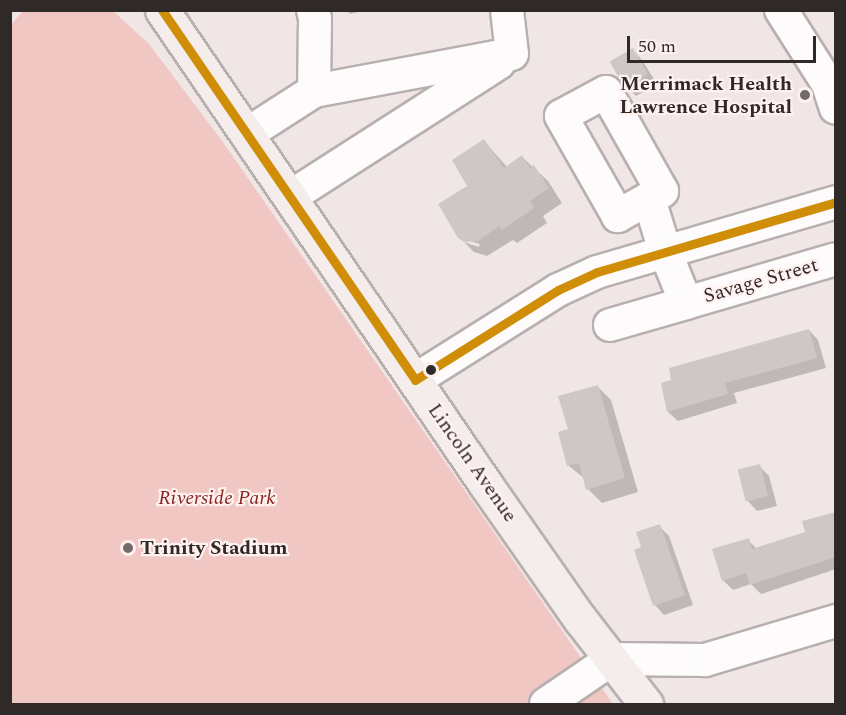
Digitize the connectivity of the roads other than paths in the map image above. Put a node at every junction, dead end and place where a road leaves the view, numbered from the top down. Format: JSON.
{"nodes":[{"id":1,"x":162,"y":10,"type":"edge"},
{"id":2,"x":313,"y":10,"type":"edge"},
{"id":3,"x":507,"y":10,"type":"edge"},
{"id":4,"x":781,"y":10,"type":"edge"},
{"id":5,"x":512,"y":54,"type":"junction"},
{"id":6,"x":314,"y":91,"type":"junction"},
{"id":7,"x":833,"y":91,"type":"edge"},
{"id":8,"x":248,"y":134,"type":"junction"},
{"id":9,"x":290,"y":197,"type":"junction"},
{"id":10,"x":649,"y":199,"type":"dead end"},
{"id":11,"x":836,"y":202,"type":"edge"},
{"id":12,"x":665,"y":251,"type":"junction"},
{"id":13,"x":836,"y":259,"type":"edge"},
{"id":14,"x":686,"y":303,"type":"junction"},
{"id":15,"x":610,"y":325,"type":"dead end"},
{"id":16,"x":415,"y":380,"type":"junction"},
{"id":17,"x":836,"y":621,"type":"edge"},
{"id":18,"x":612,"y":659,"type":"junction"},
{"id":19,"x":546,"y":705,"type":"edge"},
{"id":20,"x":646,"y":705,"type":"edge"}],
"edges":[{"from":1,"to":8,"type":"main road","name":"Lincoln Avenue"},
{"from":2,"to":6,"type":"street"},
{"from":3,"to":5,"type":"street"},
{"from":4,"to":7,"type":"street"},
{"from":5,"to":6,"type":"street"},
{"from":5,"to":9,"type":"street"},
{"from":6,"to":8,"type":"street"},
{"from":8,"to":9,"type":"main road","name":"Lincoln Avenue"},
{"from":9,"to":16,"type":"main road","name":"Lincoln Avenue"},
{"from":10,"to":12,"type":"street","name":"Savage Street"},
{"from":11,"to":12,"type":"street"},
{"from":12,"to":14,"type":"street","name":"Savage Street"},
{"from":12,"to":16,"type":"street"},
{"from":13,"to":14,"type":"street","name":"Savage Street"},
{"from":14,"to":15,"type":"street","name":"Savage Street"},
{"from":16,"to":18,"type":"main road","name":"Lincoln Avenue"},
{"from":17,"to":18,"type":"street"},
{"from":18,"to":19,"type":"street"},
{"from":18,"to":20,"type":"main road","name":"Lincoln Avenue"}]}
